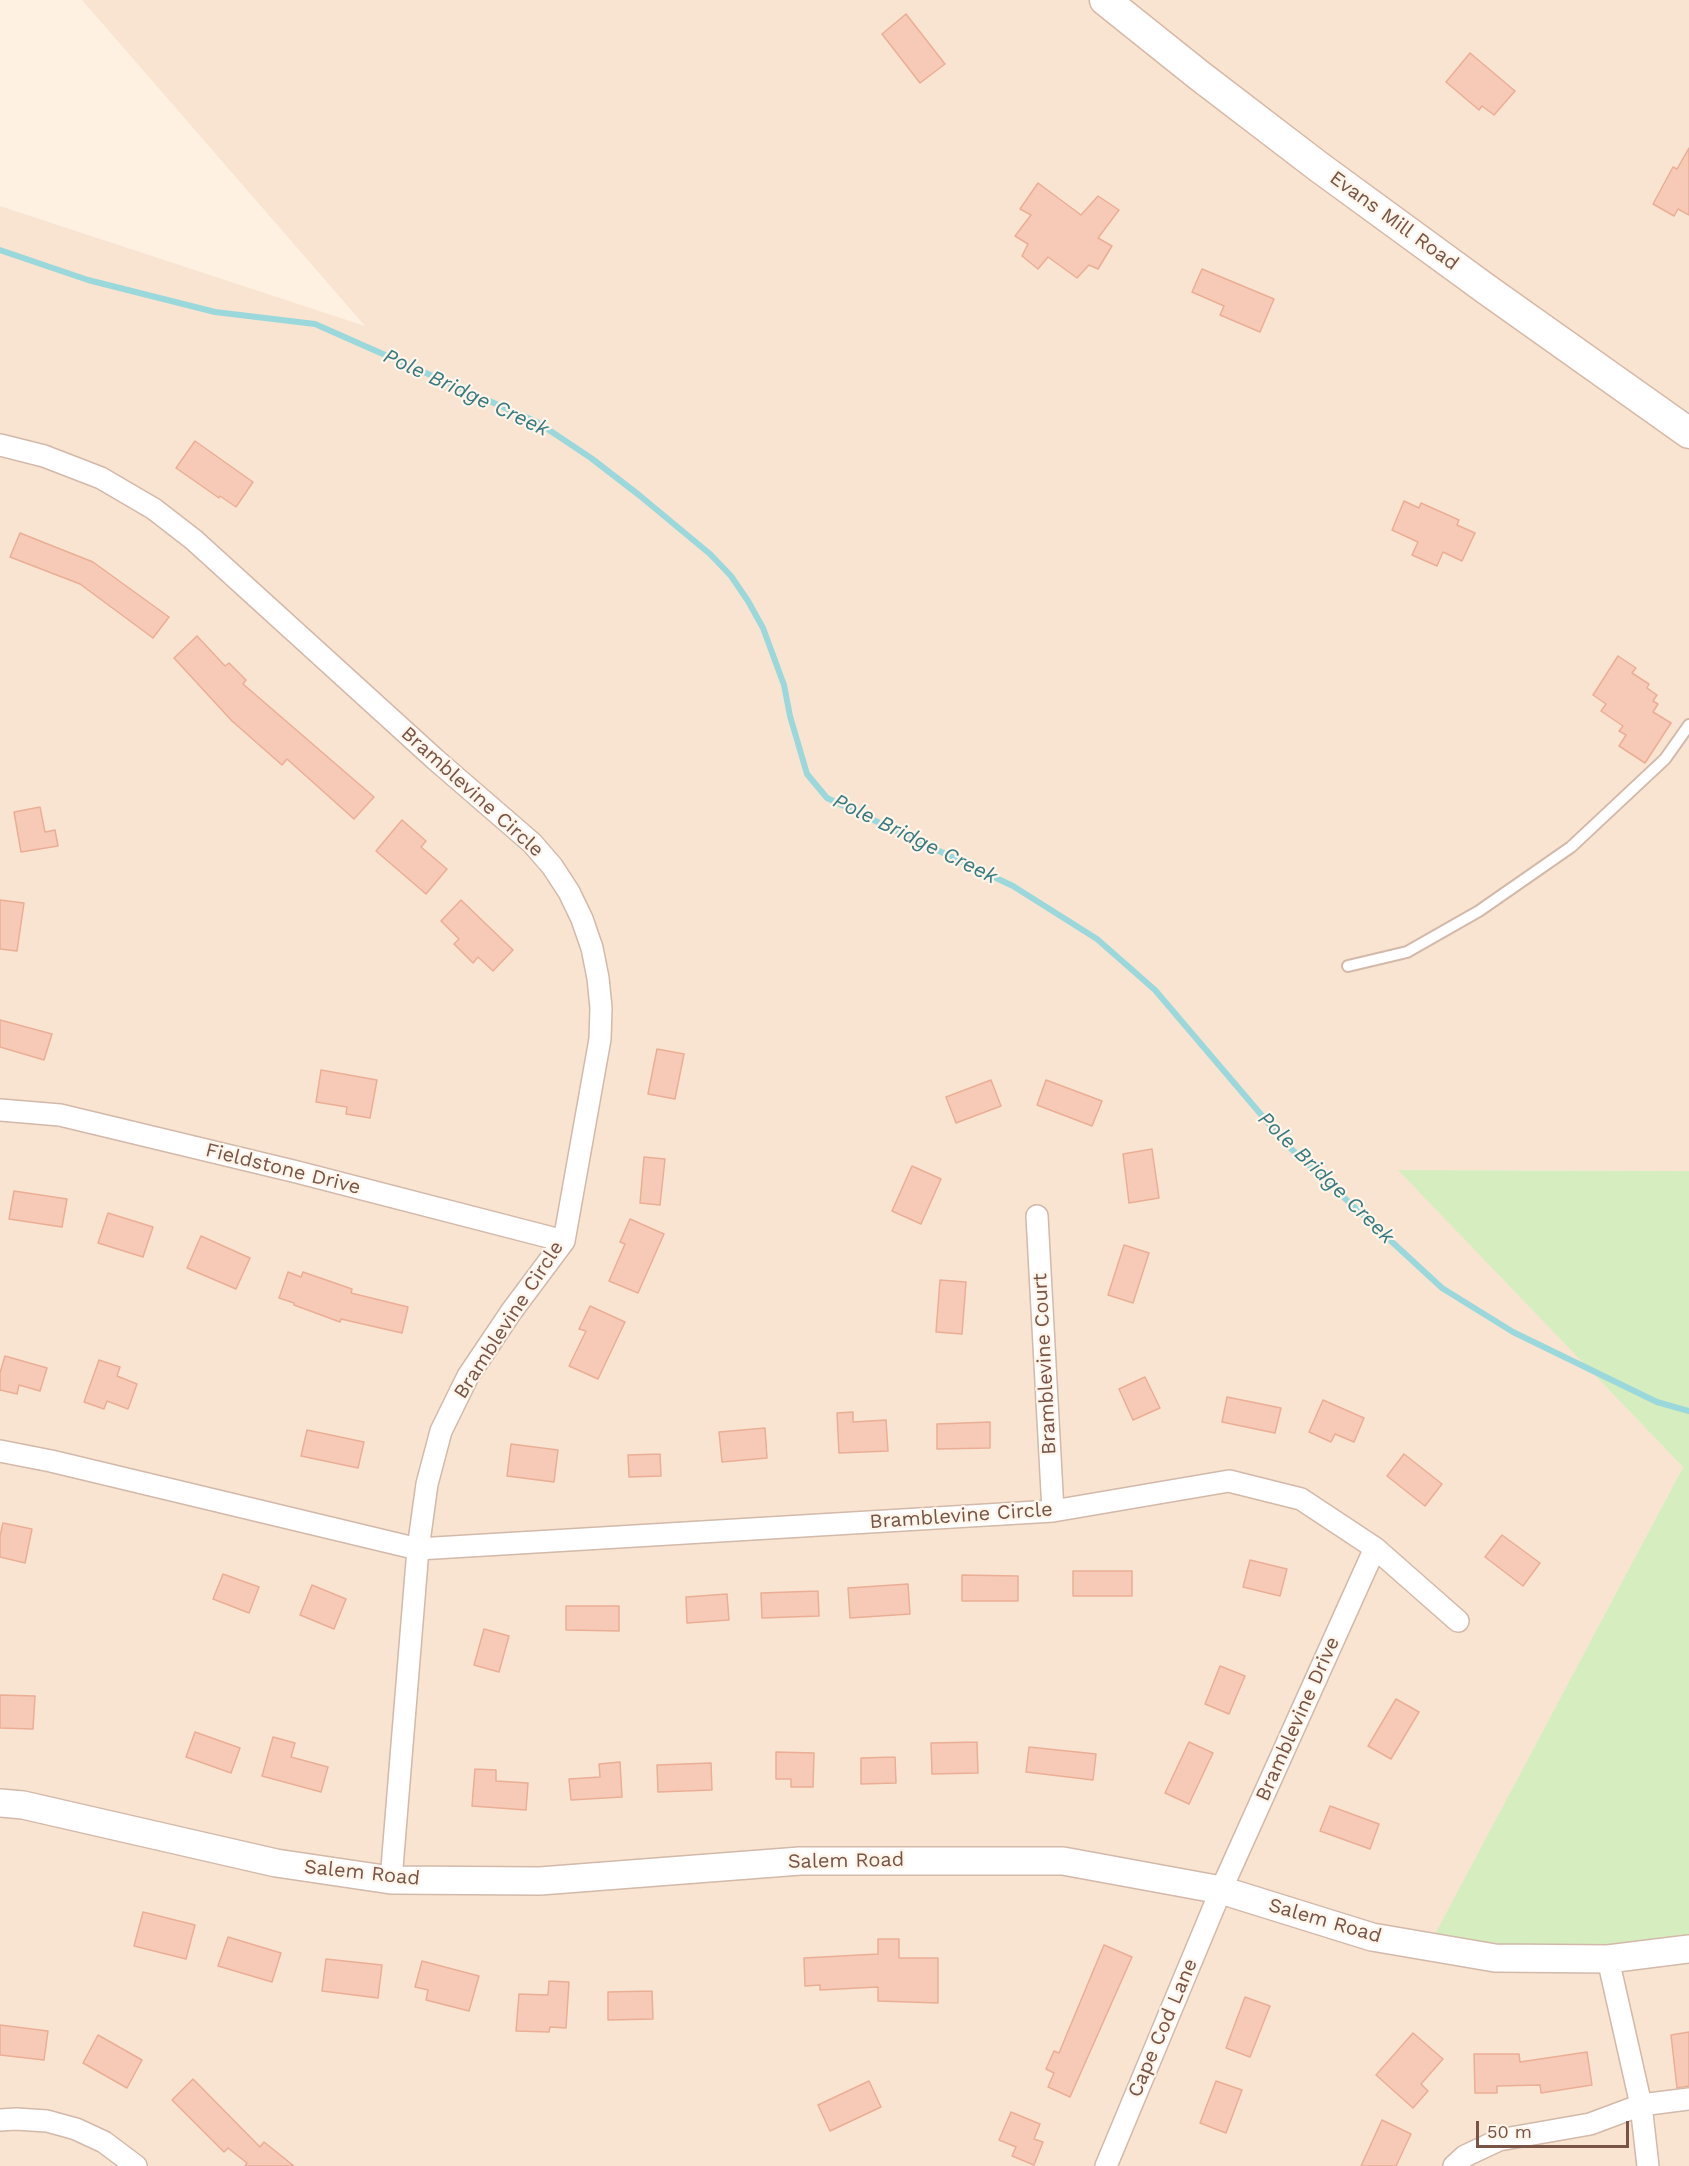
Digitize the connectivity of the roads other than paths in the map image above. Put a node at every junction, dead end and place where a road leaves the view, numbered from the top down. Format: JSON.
{"nodes":[{"id":1,"x":1107,"y":0,"type":"edge"},
{"id":2,"x":1689,"y":433,"type":"edge"},
{"id":3,"x":0,"y":445,"type":"edge"},
{"id":4,"x":1689,"y":725,"type":"edge"},
{"id":5,"x":1348,"y":966,"type":"dead end"},
{"id":6,"x":0,"y":1110,"type":"edge"},
{"id":7,"x":1037,"y":1216,"type":"dead end"},
{"id":8,"x":564,"y":1241,"type":"junction"},
{"id":9,"x":0,"y":1451,"type":"edge"},
{"id":10,"x":1053,"y":1511,"type":"junction"},
{"id":11,"x":1375,"y":1548,"type":"junction"},
{"id":12,"x":418,"y":1549,"type":"junction"},
{"id":13,"x":1458,"y":1621,"type":"dead end"},
{"id":14,"x":0,"y":1803,"type":"edge"},
{"id":15,"x":391,"y":1880,"type":"junction"},
{"id":16,"x":1221,"y":1890,"type":"junction"},
{"id":17,"x":1689,"y":1949,"type":"edge"},
{"id":18,"x":1608,"y":1959,"type":"junction"},
{"id":19,"x":1689,"y":2099,"type":"edge"},
{"id":20,"x":1641,"y":2105,"type":"junction"},
{"id":21,"x":0,"y":2120,"type":"edge"},
{"id":22,"x":136,"y":2166,"type":"edge"},
{"id":23,"x":1106,"y":2166,"type":"edge"},
{"id":24,"x":1454,"y":2166,"type":"edge"},
{"id":25,"x":1648,"y":2166,"type":"edge"}],
"edges":[{"from":1,"to":2,"type":"main road","name":"Evans Mill Road"},
{"from":3,"to":8,"type":"street","name":"Bramblevine Circle"},
{"from":4,"to":5,"type":"lane"},
{"from":6,"to":8,"type":"street","name":"Fieldstone Drive"},
{"from":7,"to":10,"type":"street","name":"Bramblevine Court"},
{"from":8,"to":12,"type":"street","name":"Bramblevine Circle"},
{"from":9,"to":12,"type":"street","name":"Bramblevine Circle"},
{"from":10,"to":11,"type":"street","name":"Bramblevine Circle"},
{"from":10,"to":12,"type":"street","name":"Bramblevine Circle"},
{"from":11,"to":13,"type":"street","name":"Bramblevine Circle"},
{"from":11,"to":16,"type":"street","name":"Bramblevine Drive"},
{"from":12,"to":15,"type":"street","name":"Bramblevine Circle"},
{"from":14,"to":15,"type":"street","name":"Salem Road"},
{"from":15,"to":16,"type":"street","name":"Salem Road"},
{"from":16,"to":18,"type":"street","name":"Salem Road"},
{"from":16,"to":23,"type":"street","name":"Cape Cod Lane"},
{"from":17,"to":18,"type":"street","name":"Salem Road"},
{"from":18,"to":20,"type":"street"},
{"from":19,"to":20,"type":"street"},
{"from":20,"to":24,"type":"street"},
{"from":20,"to":25,"type":"street"},
{"from":21,"to":22,"type":"street"}]}
